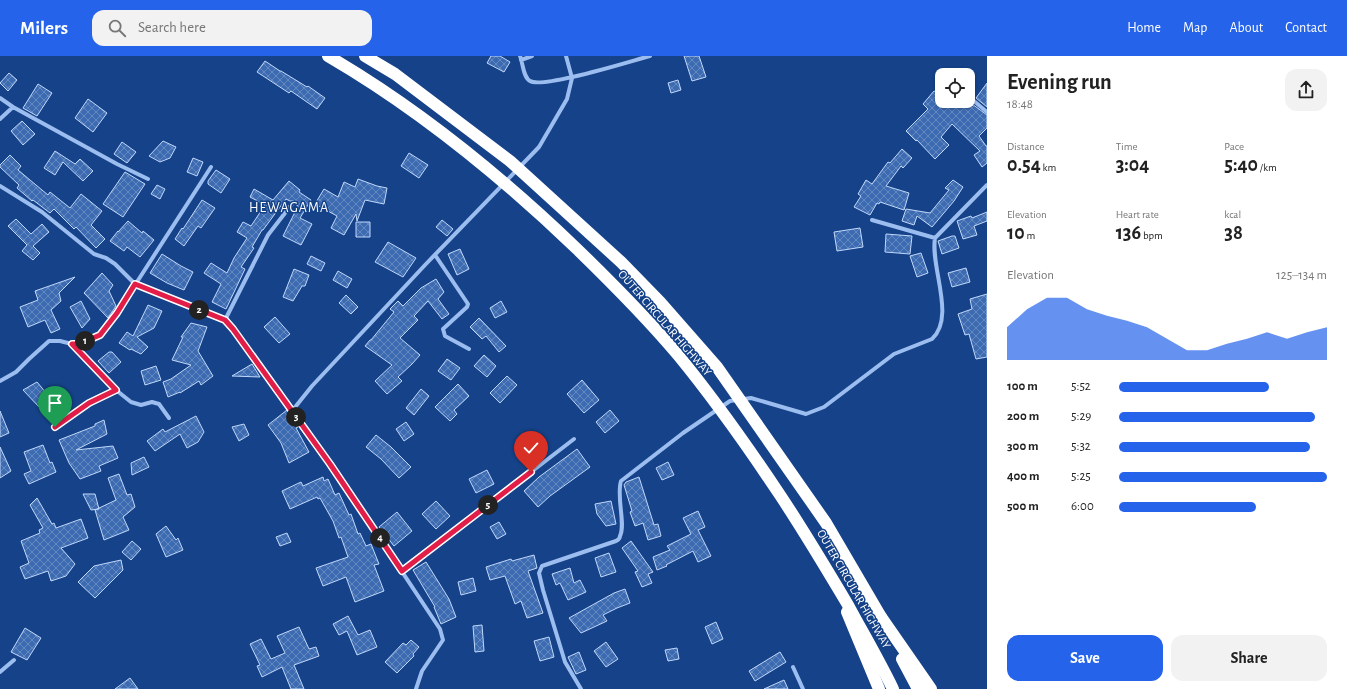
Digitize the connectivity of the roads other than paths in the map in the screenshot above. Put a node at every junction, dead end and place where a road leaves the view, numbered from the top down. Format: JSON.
{"nodes":[{"id":1,"x":328,"y":56,"type":"edge"},
{"id":2,"x":365,"y":56,"type":"edge"},
{"id":3,"x":532,"y":56,"type":"edge"},
{"id":4,"x":566,"y":56,"type":"edge"},
{"id":5,"x":650,"y":56,"type":"edge"},
{"id":6,"x":520,"y":58,"type":"edge"},
{"id":7,"x":572,"y":78,"type":"junction"},
{"id":8,"x":0,"y":98,"type":"edge"},
{"id":9,"x":975,"y":102,"type":"edge"},
{"id":10,"x":13,"y":107,"type":"junction"},
{"id":11,"x":987,"y":112,"type":"edge"},
{"id":12,"x":0,"y":119,"type":"edge"},
{"id":13,"x":211,"y":167,"type":"dead end"},
{"id":14,"x":148,"y":179,"type":"dead end"},
{"id":15,"x":987,"y":185,"type":"edge"},
{"id":16,"x":0,"y":186,"type":"edge"},
{"id":17,"x":292,"y":204,"type":"dead end"},
{"id":18,"x":872,"y":220,"type":"dead end"},
{"id":19,"x":935,"y":238,"type":"junction"},
{"id":20,"x":435,"y":255,"type":"junction"},
{"id":21,"x":135,"y":284,"type":"junction"},
{"id":22,"x":225,"y":320,"type":"junction"},
{"id":23,"x":72,"y":344,"type":"junction"},
{"id":24,"x":469,"y":349,"type":"dead end"},
{"id":25,"x":0,"y":381,"type":"edge"},
{"id":26,"x":116,"y":390,"type":"junction"},
{"id":27,"x":292,"y":411,"type":"junction"},
{"id":28,"x":169,"y":418,"type":"dead end"},
{"id":29,"x":55,"y":427,"type":"dead end"},
{"id":30,"x":574,"y":439,"type":"dead end"},
{"id":31,"x":402,"y":571,"type":"junction"},
{"id":32,"x":835,"y":583,"type":"junction"},
{"id":33,"x":881,"y":617,"type":"junction"},
{"id":34,"x":14,"y":660,"type":"dead end"},
{"id":35,"x":793,"y":667,"type":"dead end"},
{"id":36,"x":0,"y":672,"type":"edge"},
{"id":37,"x":416,"y":689,"type":"edge"},
{"id":38,"x":582,"y":689,"type":"edge"},
{"id":39,"x":803,"y":689,"type":"edge"},
{"id":40,"x":879,"y":689,"type":"edge"},
{"id":41,"x":893,"y":689,"type":"edge"},
{"id":42,"x":918,"y":689,"type":"edge"},
{"id":43,"x":931,"y":689,"type":"edge"}],
"edges":[{"from":1,"to":32,"type":"highway","name":"OUTER CIRCULAR HIGHWAY","bridge":true},
{"from":2,"to":33,"type":"highway","name":"OUTER CIRCULAR HIGHWAY","bridge":true},
{"from":3,"to":6,"type":"street"},
{"from":4,"to":7,"type":"street"},
{"from":5,"to":7,"type":"street"},
{"from":6,"to":7,"type":"street"},
{"from":7,"to":20,"type":"street"},
{"from":8,"to":10,"type":"street"},
{"from":9,"to":11,"type":"street"},
{"from":10,"to":12,"type":"street"},
{"from":10,"to":14,"type":"street"},
{"from":13,"to":21,"type":"street"},
{"from":15,"to":19,"type":"street"},
{"from":16,"to":21,"type":"street"},
{"from":17,"to":22,"type":"street"},
{"from":18,"to":19,"type":"street"},
{"from":19,"to":38,"type":"street"},
{"from":20,"to":24,"type":"street"},
{"from":20,"to":27,"type":"street"},
{"from":21,"to":22,"type":"street"},
{"from":21,"to":23,"type":"street"},
{"from":22,"to":27,"type":"street"},
{"from":23,"to":25,"type":"street"},
{"from":23,"to":26,"type":"street"},
{"from":26,"to":28,"type":"street"},
{"from":26,"to":29,"type":"street"},
{"from":27,"to":31,"type":"street"},
{"from":30,"to":31,"type":"street"},
{"from":31,"to":37,"type":"street"},
{"from":32,"to":40,"type":"highway"},
{"from":32,"to":41,"type":"highway","name":"OUTER CIRCULAR HIGHWAY","bridge":true},
{"from":33,"to":42,"type":"highway","name":"OUTER CIRCULAR HIGHWAY"},
{"from":33,"to":43,"type":"highway"},
{"from":34,"to":36,"type":"street"},
{"from":35,"to":39,"type":"street"}]}
